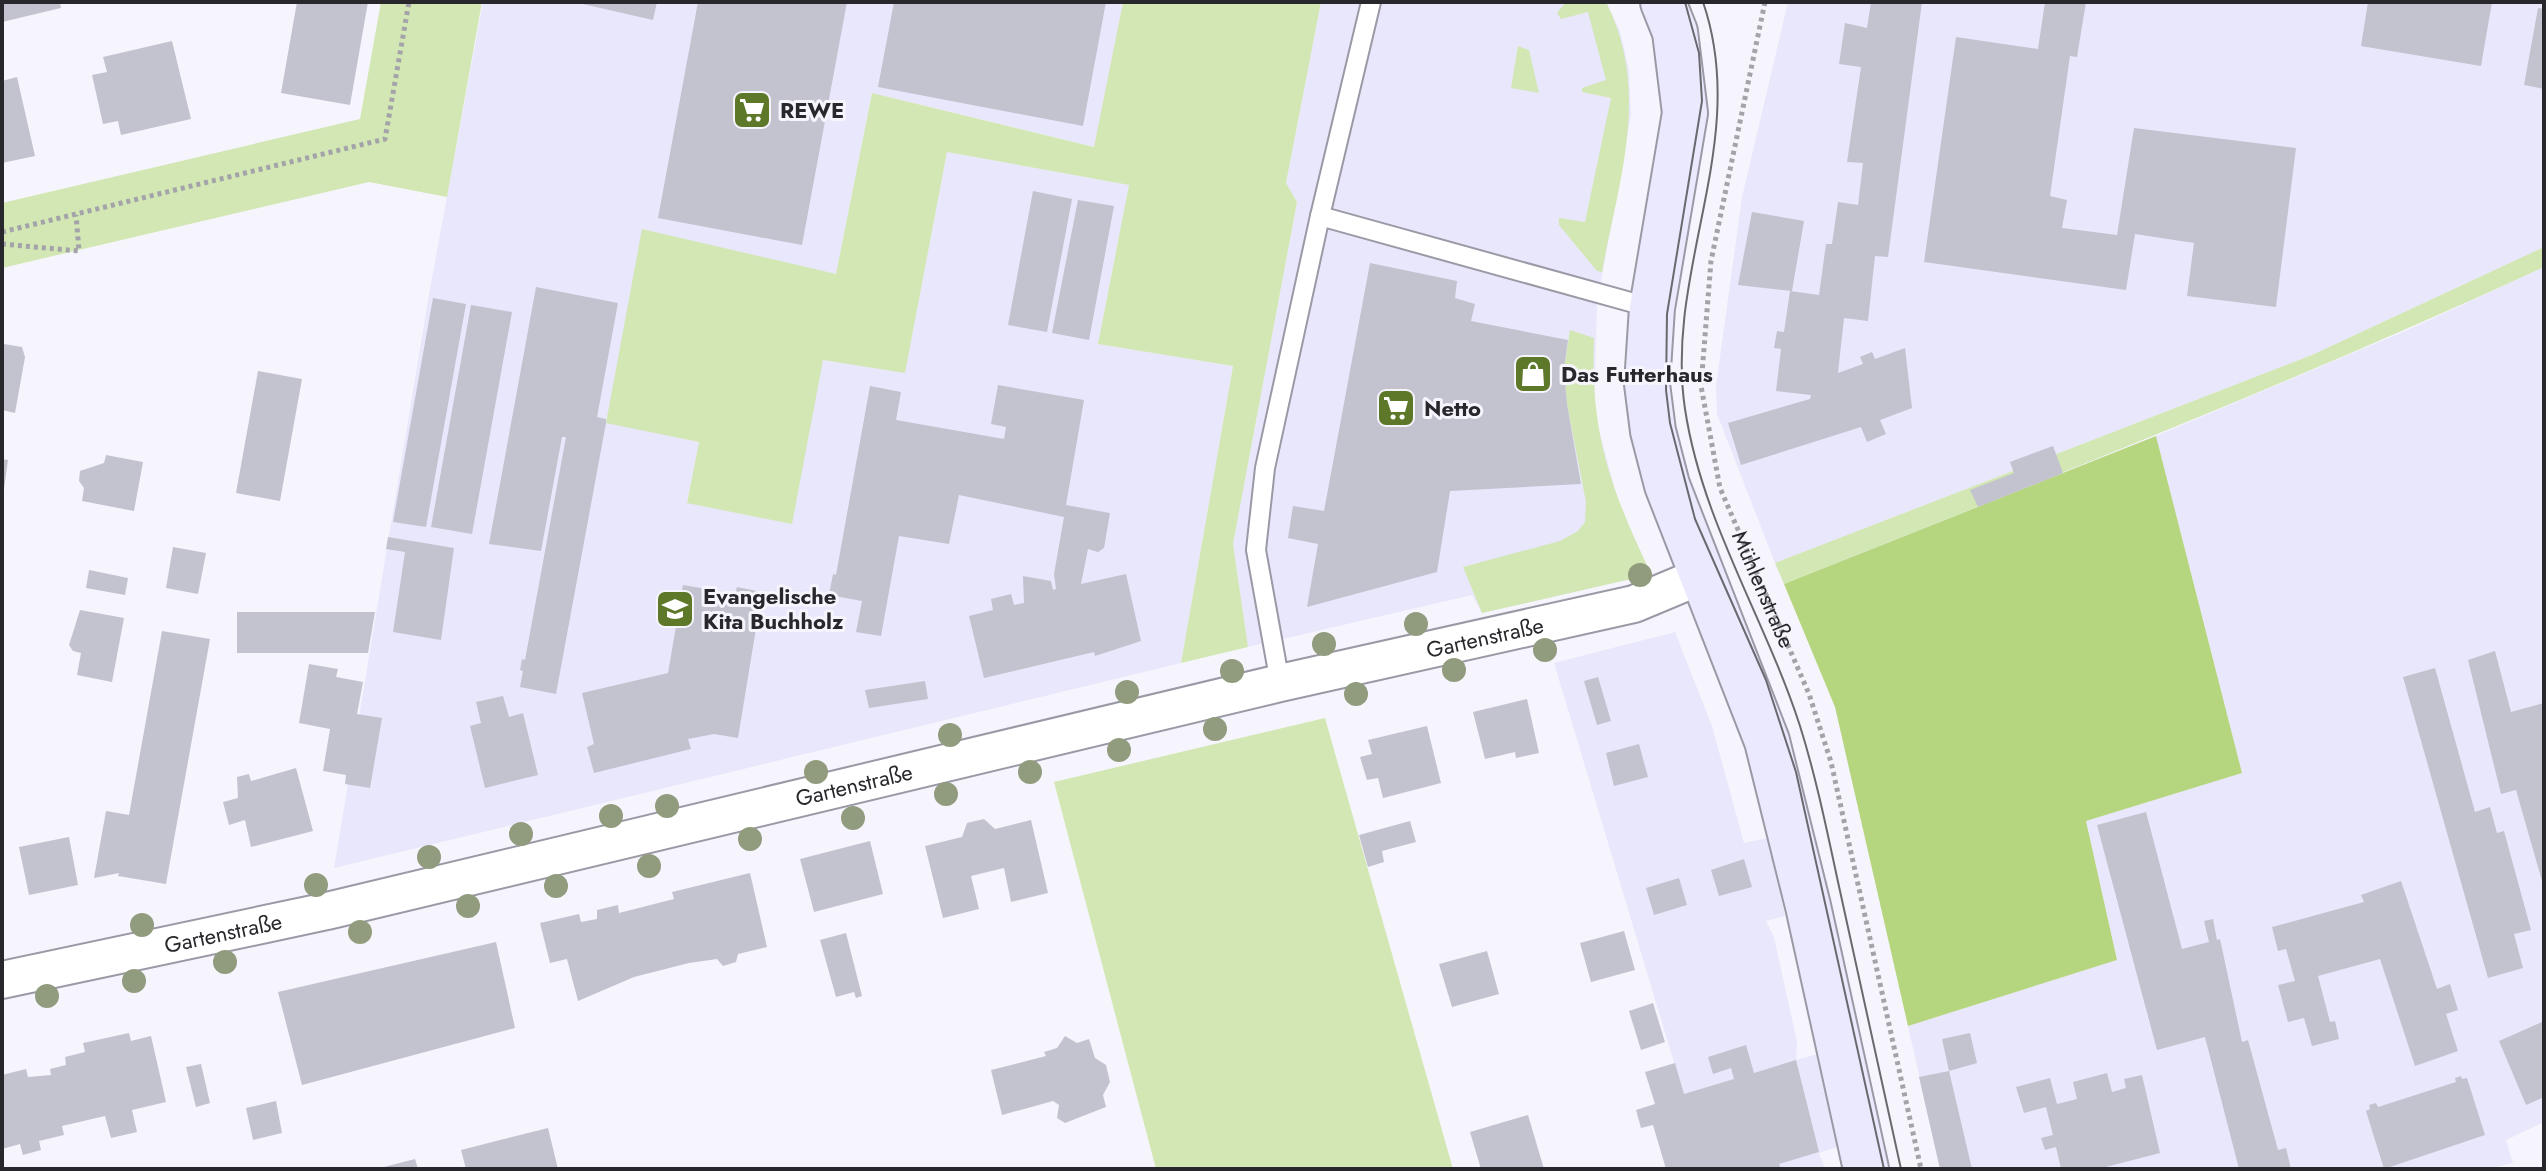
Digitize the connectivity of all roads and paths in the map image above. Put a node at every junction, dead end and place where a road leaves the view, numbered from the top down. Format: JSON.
{"nodes":[{"id":1,"x":409,"y":2,"type":"edge"},
{"id":2,"x":1371,"y":2,"type":"edge"},
{"id":3,"x":1663,"y":2,"type":"edge"},
{"id":4,"x":1765,"y":2,"type":"edge"},
{"id":5,"x":76,"y":215,"type":"junction"},
{"id":6,"x":1320,"y":216,"type":"junction"},
{"id":7,"x":2,"y":232,"type":"edge"},
{"id":8,"x":2,"y":244,"type":"edge"},
{"id":9,"x":1652,"y":308,"type":"junction"},
{"id":10,"x":1701,"y":576,"type":"junction"},
{"id":11,"x":1280,"y":683,"type":"junction"},
{"id":12,"x":2,"y":980,"type":"edge"},
{"id":13,"x":1866,"y":1169,"type":"edge"},
{"id":14,"x":1921,"y":1169,"type":"edge"}],
"edges":[{"from":1,"to":5,"type":"path"},
{"from":2,"to":6,"type":"lane"},
{"from":3,"to":9,"type":"street"},
{"from":4,"to":14,"type":"path","name":"Mühlenstraße"},
{"from":5,"to":7,"type":"path"},
{"from":5,"to":8,"type":"path"},
{"from":6,"to":9,"type":"lane"},
{"from":6,"to":11,"type":"lane"},
{"from":9,"to":10,"type":"street"},
{"from":10,"to":11,"type":"street","name":"Gartenstraße"},
{"from":10,"to":13,"type":"street"},
{"from":11,"to":12,"type":"street","name":"Gartenstraße"}]}
